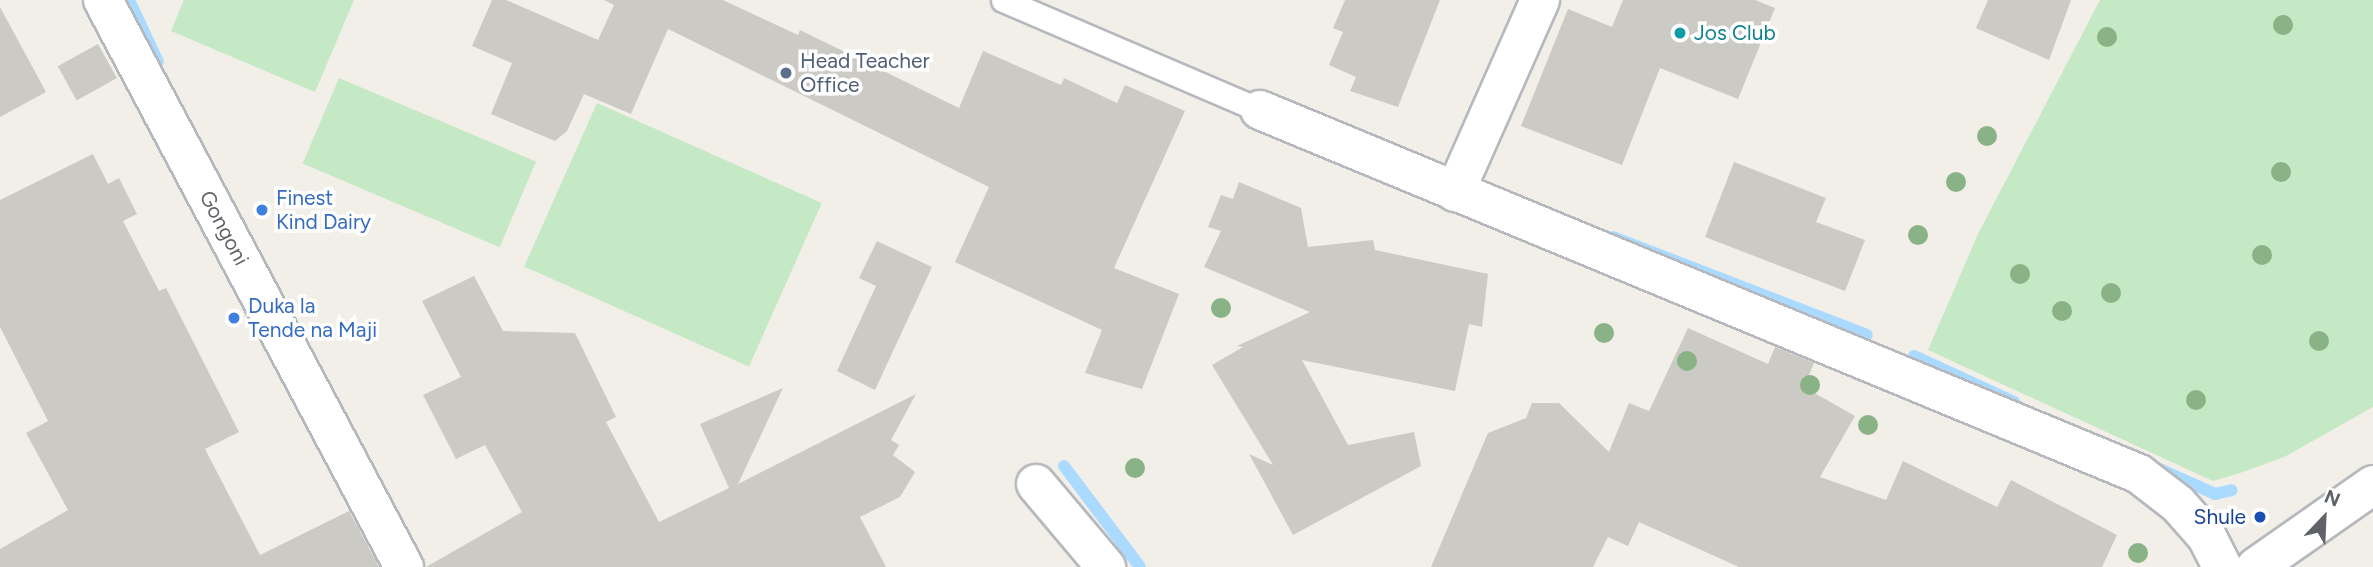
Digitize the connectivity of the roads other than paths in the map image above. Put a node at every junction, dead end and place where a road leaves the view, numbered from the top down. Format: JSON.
{"nodes":[{"id":1,"x":103,"y":0,"type":"edge"},
{"id":2,"x":1003,"y":0,"type":"edge"},
{"id":3,"x":1540,"y":0,"type":"edge"},
{"id":4,"x":1260,"y":110,"type":"joint"},
{"id":5,"x":1455,"y":192,"type":"junction"},
{"id":6,"x":1036,"y":484,"type":"dead end"},
{"id":7,"x":2373,"y":485,"type":"edge"},
{"id":8,"x":404,"y":567,"type":"edge"},
{"id":9,"x":1106,"y":567,"type":"edge"},
{"id":10,"x":2222,"y":567,"type":"edge"},
{"id":11,"x":2256,"y":567,"type":"edge"}],
"edges":[{"from":1,"to":8,"type":"street","name":"Gongoni"},
{"from":2,"to":4,"type":"lane"},
{"from":3,"to":5,"type":"street"},
{"from":4,"to":5,"type":"street"},
{"from":5,"to":10,"type":"street"},
{"from":6,"to":9,"type":"street"},
{"from":7,"to":11,"type":"street"}]}
